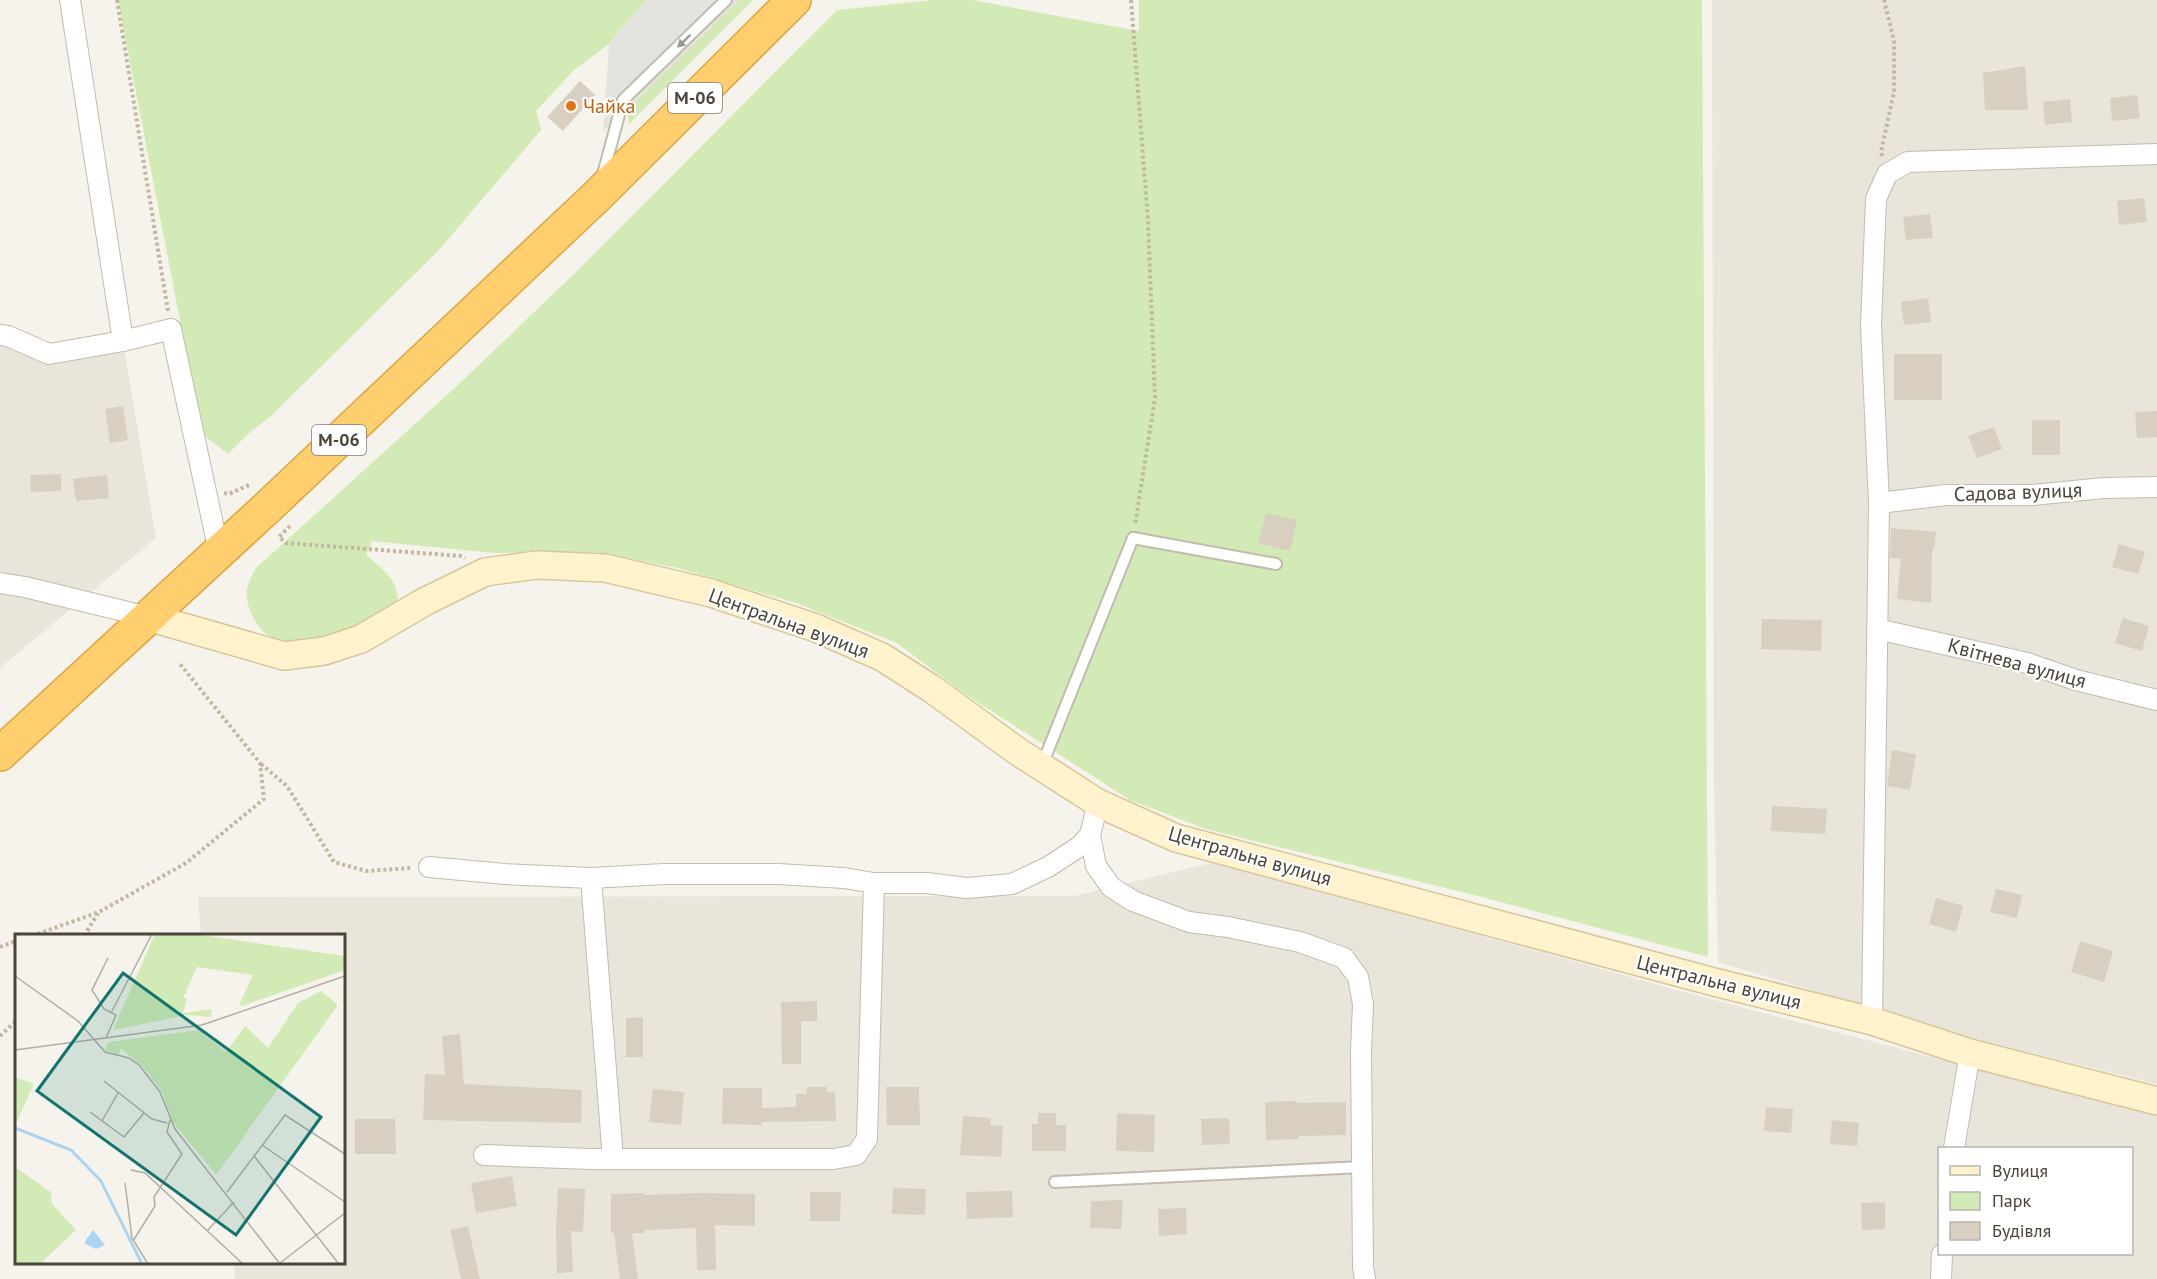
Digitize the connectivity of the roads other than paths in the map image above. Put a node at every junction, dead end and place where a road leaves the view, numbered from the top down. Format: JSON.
{"nodes":[{"id":1,"x":70,"y":0,"type":"edge"},
{"id":2,"x":726,"y":0,"type":"edge"},
{"id":3,"x":794,"y":0,"type":"edge"},
{"id":4,"x":2157,"y":154,"type":"edge"},
{"id":5,"x":597,"y":196,"type":"junction"},
{"id":6,"x":0,"y":335,"type":"edge"},
{"id":7,"x":123,"y":341,"type":"junction"},
{"id":8,"x":2157,"y":487,"type":"edge"},
{"id":9,"x":1879,"y":503,"type":"junction"},
{"id":10,"x":219,"y":552,"type":"junction"},
{"id":11,"x":1276,"y":564,"type":"dead end"},
{"id":12,"x":0,"y":583,"type":"edge"},
{"id":13,"x":148,"y":617,"type":"junction"},
{"id":14,"x":1877,"y":629,"type":"junction"},
{"id":15,"x":2157,"y":700,"type":"edge"},
{"id":16,"x":0,"y":754,"type":"edge"},
{"id":17,"x":1042,"y":766,"type":"junction"},
{"id":18,"x":1098,"y":803,"type":"junction"},
{"id":19,"x":1090,"y":835,"type":"junction"},
{"id":20,"x":429,"y":867,"type":"road end"},
{"id":21,"x":591,"y":878,"type":"junction"},
{"id":22,"x":874,"y":883,"type":"junction"},
{"id":23,"x":1872,"y":1021,"type":"junction"},
{"id":24,"x":1970,"y":1053,"type":"junction"},
{"id":25,"x":2157,"y":1101,"type":"edge"},
{"id":26,"x":1953,"y":1147,"type":"edge"},
{"id":27,"x":484,"y":1155,"type":"dead end"},
{"id":28,"x":613,"y":1158,"type":"junction"},
{"id":29,"x":1362,"y":1167,"type":"junction"},
{"id":30,"x":1054,"y":1182,"type":"dead end"},
{"id":31,"x":1942,"y":1255,"type":"edge"},
{"id":32,"x":1365,"y":1279,"type":"edge"},
{"id":33,"x":1941,"y":1279,"type":"edge"}],
"edges":[{"from":1,"to":7,"type":"street"},
{"from":2,"to":5,"type":"lane","one_way":true},
{"from":3,"to":5,"type":"highway","number":"М-06"},
{"from":4,"to":9,"type":"street"},
{"from":5,"to":10,"type":"highway","number":"М-06"},
{"from":6,"to":7,"type":"street"},
{"from":7,"to":10,"type":"street"},
{"from":8,"to":9,"type":"street","name":"Садова вулиця"},
{"from":9,"to":14,"type":"street"},
{"from":10,"to":13,"type":"highway","number":"М-06"},
{"from":11,"to":17,"type":"lane"},
{"from":12,"to":13,"type":"street"},
{"from":13,"to":16,"type":"highway","number":"М-06"},
{"from":13,"to":17,"type":"street","name":"Центральна вулиця"},
{"from":14,"to":15,"type":"street","name":"Квітнева вулиця"},
{"from":14,"to":23,"type":"street"},
{"from":17,"to":18,"type":"street","name":"Центральна вулиця"},
{"from":18,"to":19,"type":"street"},
{"from":18,"to":23,"type":"street","name":"Центральна вулиця"},
{"from":19,"to":22,"type":"street"},
{"from":19,"to":29,"type":"street"},
{"from":20,"to":21,"type":"street"},
{"from":21,"to":22,"type":"street"},
{"from":21,"to":28,"type":"street"},
{"from":22,"to":28,"type":"street"},
{"from":23,"to":24,"type":"street","name":"Центральна вулиця"},
{"from":24,"to":25,"type":"street","name":"Центральна вулиця"},
{"from":24,"to":26,"type":"street"},
{"from":27,"to":28,"type":"street"},
{"from":29,"to":30,"type":"lane"},
{"from":29,"to":32,"type":"street"},
{"from":31,"to":33,"type":"street"}]}
